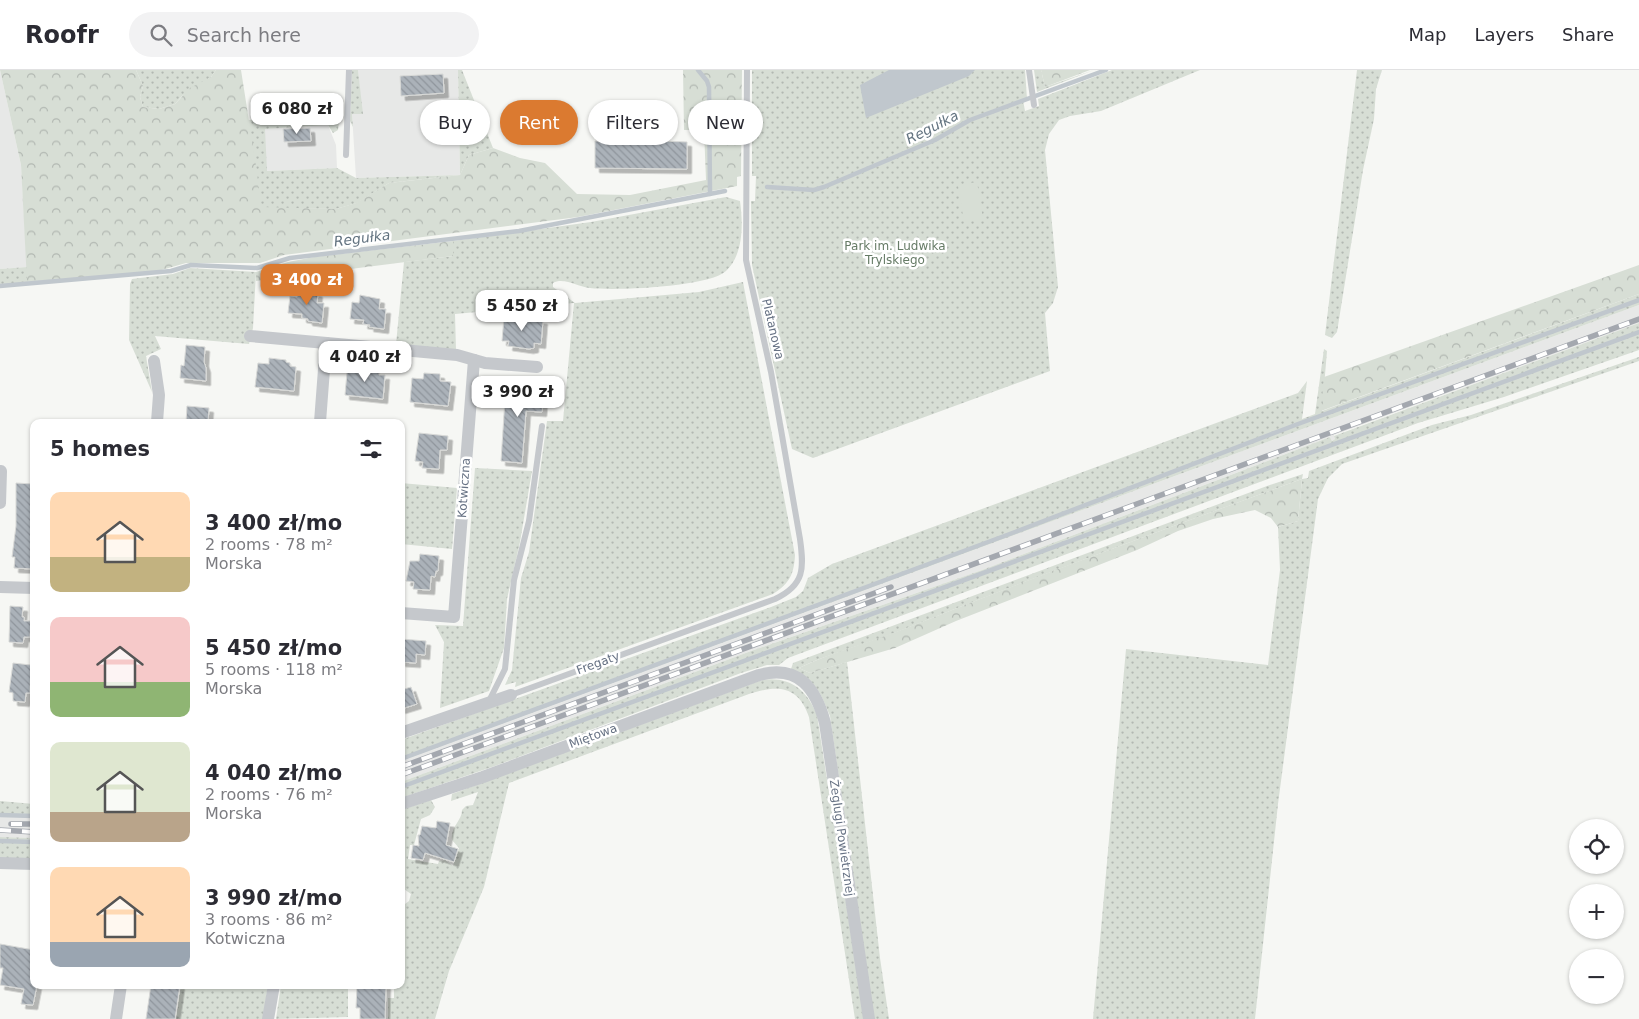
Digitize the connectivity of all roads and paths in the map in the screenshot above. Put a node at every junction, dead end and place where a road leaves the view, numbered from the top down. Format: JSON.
{"nodes":[{"id":1,"x":348,"y":70,"type":"edge"},
{"id":2,"x":747,"y":70,"type":"edge"},
{"id":3,"x":1029,"y":70,"type":"edge"},
{"id":4,"x":1034,"y":105,"type":"dead end"},
{"id":5,"x":346,"y":155,"type":"dead end"},
{"id":6,"x":250,"y":336,"type":"dead end"},
{"id":7,"x":326,"y":343,"type":"junction"},
{"id":8,"x":474,"y":360,"type":"junction"},
{"id":9,"x":154,"y":361,"type":"dead end"},
{"id":10,"x":536,"y":367,"type":"dead end"},
{"id":11,"x":157,"y":419,"type":"edge"},
{"id":12,"x":320,"y":419,"type":"edge"},
{"id":13,"x":542,"y":426,"type":"dead end"},
{"id":14,"x":1,"y":471,"type":"dead end"},
{"id":15,"x":0,"y":503,"type":"edge"},
{"id":16,"x":0,"y":587,"type":"edge"},
{"id":17,"x":30,"y":588,"type":"edge"},
{"id":18,"x":793,"y":588,"type":"joint"},
{"id":19,"x":405,"y":613,"type":"edge"},
{"id":20,"x":786,"y":673,"type":"joint"},
{"id":21,"x":511,"y":695,"type":"joint"},
{"id":22,"x":489,"y":702,"type":"junction"},
{"id":23,"x":405,"y":732,"type":"edge"},
{"id":24,"x":405,"y":803,"type":"edge"},
{"id":25,"x":0,"y":862,"type":"edge"},
{"id":26,"x":30,"y":864,"type":"edge"},
{"id":27,"x":121,"y":989,"type":"edge"},
{"id":28,"x":273,"y":989,"type":"edge"},
{"id":29,"x":116,"y":1019,"type":"edge"},
{"id":30,"x":268,"y":1019,"type":"edge"},
{"id":31,"x":869,"y":1019,"type":"edge"}],
"edges":[{"from":1,"to":5,"type":"lane"},
{"from":2,"to":18,"type":"lane","name":"Platanowa"},
{"from":3,"to":4,"type":"lane"},
{"from":6,"to":7,"type":"street"},
{"from":7,"to":8,"type":"street"},
{"from":7,"to":12,"type":"street"},
{"from":8,"to":10,"type":"street"},
{"from":8,"to":19,"type":"street","name":"Kotwiczna"},
{"from":9,"to":11,"type":"street"},
{"from":13,"to":22,"type":"lane"},
{"from":14,"to":15,"type":"street"},
{"from":16,"to":17,"type":"street"},
{"from":18,"to":21,"type":"lane","name":"Fregaty"},
{"from":20,"to":24,"type":"street","name":"Miętowa"},
{"from":20,"to":31,"type":"street","name":"Żeglugi Powietrznej"},
{"from":21,"to":22,"type":"street","name":"Fregaty"},
{"from":22,"to":23,"type":"street","name":"Fregaty"},
{"from":25,"to":26,"type":"street"},
{"from":27,"to":29,"type":"street"},
{"from":28,"to":30,"type":"street"}]}
